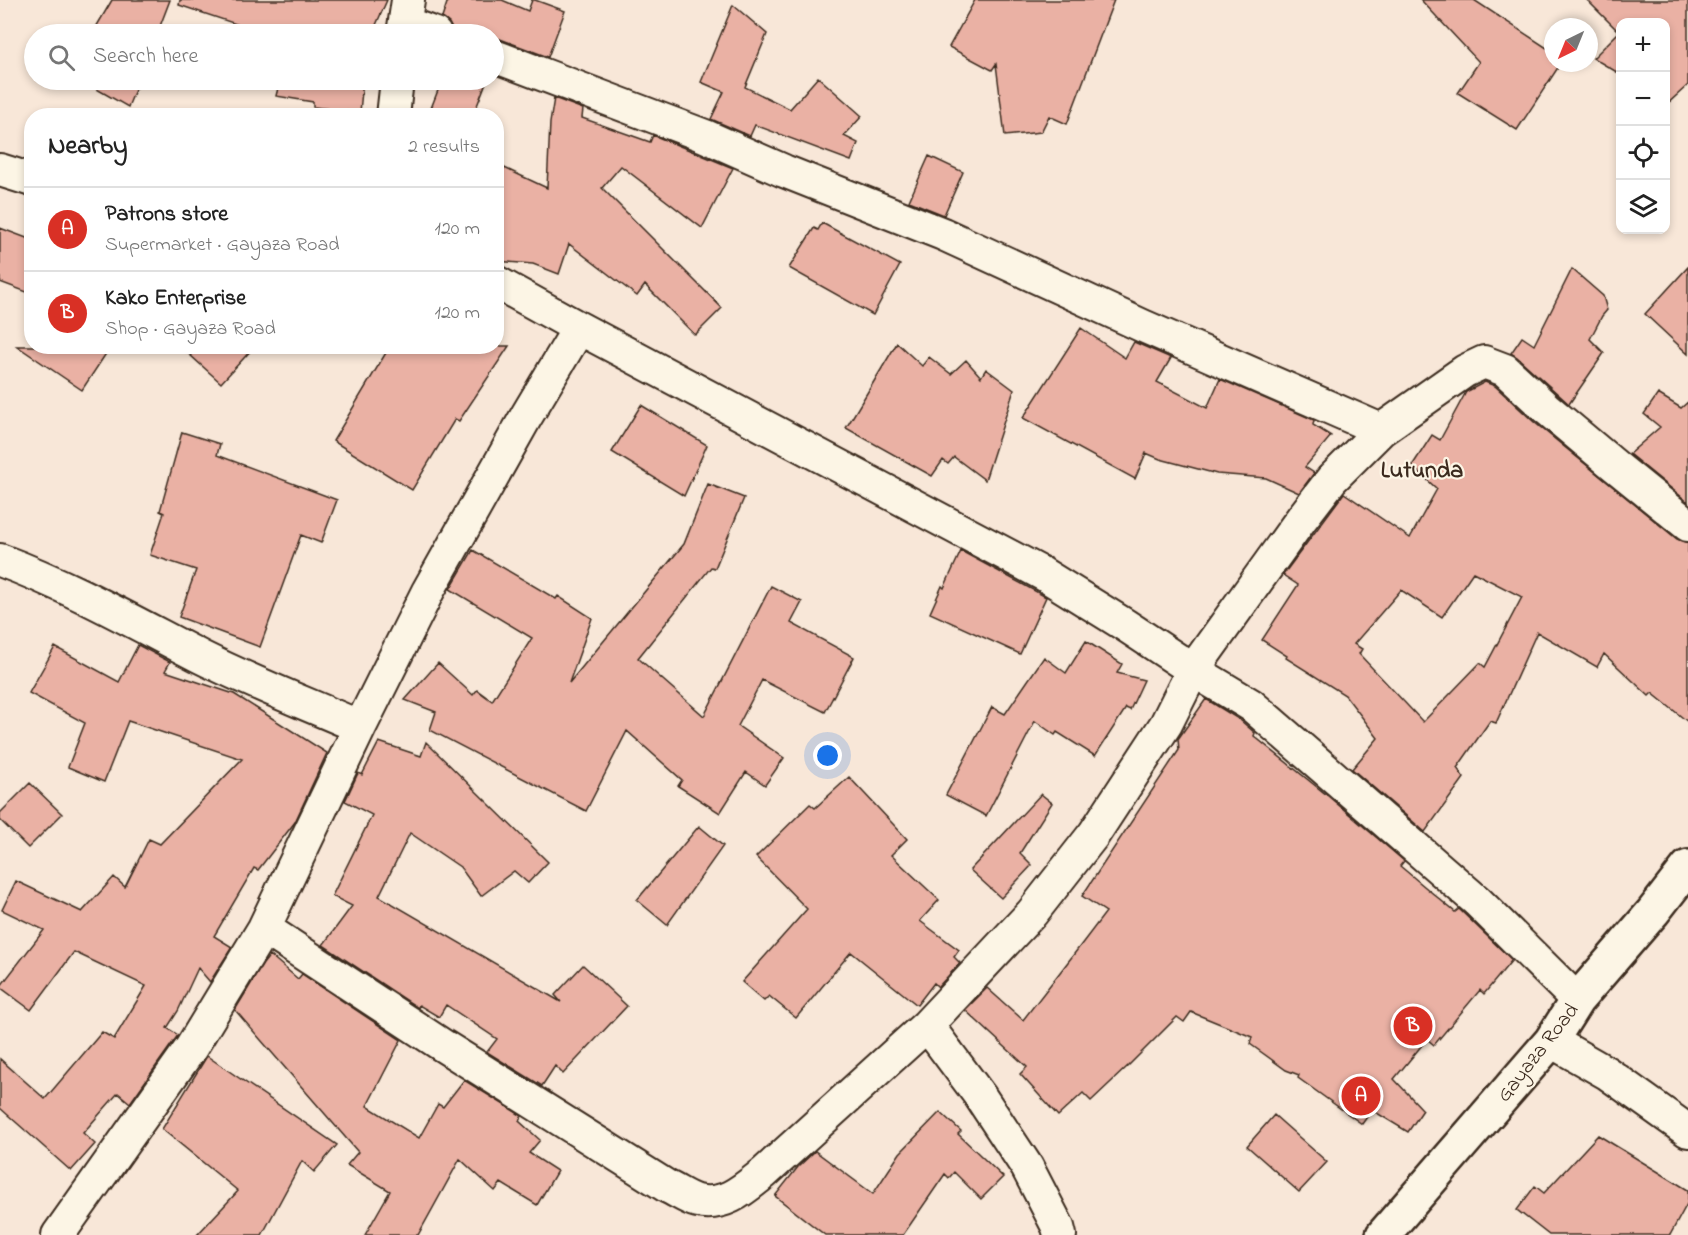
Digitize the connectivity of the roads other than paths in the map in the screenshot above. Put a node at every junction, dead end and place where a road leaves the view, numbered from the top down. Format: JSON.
{"nodes":[{"id":1,"x":504,"y":60,"type":"edge"},
{"id":2,"x":396,"y":90,"type":"edge"},
{"id":3,"x":394,"y":108,"type":"edge"},
{"id":4,"x":0,"y":170,"type":"edge"},
{"id":5,"x":24,"y":178,"type":"edge"},
{"id":6,"x":504,"y":286,"type":"edge"},
{"id":7,"x":579,"y":328,"type":"junction"},
{"id":8,"x":1381,"y":430,"type":"junction"},
{"id":9,"x":1688,"y":525,"type":"edge"},
{"id":10,"x":0,"y":560,"type":"edge"},
{"id":11,"x":1193,"y":670,"type":"junction"},
{"id":12,"x":360,"y":726,"type":"junction"},
{"id":13,"x":1688,"y":867,"type":"edge"},
{"id":14,"x":264,"y":928,"type":"junction"},
{"id":15,"x":1577,"y":1000,"type":"junction"},
{"id":16,"x":927,"y":1025,"type":"junction"},
{"id":17,"x":1551,"y":1041,"type":"junction"},
{"id":18,"x":1688,"y":1131,"type":"edge"},
{"id":19,"x":58,"y":1235,"type":"edge"},
{"id":20,"x":1060,"y":1235,"type":"edge"},
{"id":21,"x":1383,"y":1235,"type":"edge"}],
"edges":[{"from":1,"to":8,"type":"street"},
{"from":2,"to":3,"type":"street"},
{"from":4,"to":5,"type":"street"},
{"from":6,"to":7,"type":"street"},
{"from":7,"to":11,"type":"street"},
{"from":7,"to":12,"type":"street"},
{"from":8,"to":9,"type":"street"},
{"from":8,"to":11,"type":"street"},
{"from":10,"to":12,"type":"street"},
{"from":11,"to":15,"type":"street"},
{"from":11,"to":16,"type":"street"},
{"from":12,"to":14,"type":"street"},
{"from":13,"to":15,"type":"main road","name":"Gayaza Road"},
{"from":14,"to":16,"type":"street"},
{"from":14,"to":19,"type":"street"},
{"from":15,"to":17,"type":"main road","name":"Gayaza Road"},
{"from":16,"to":20,"type":"street"},
{"from":17,"to":18,"type":"street"},
{"from":17,"to":21,"type":"main road","name":"Gayaza Road"}]}
